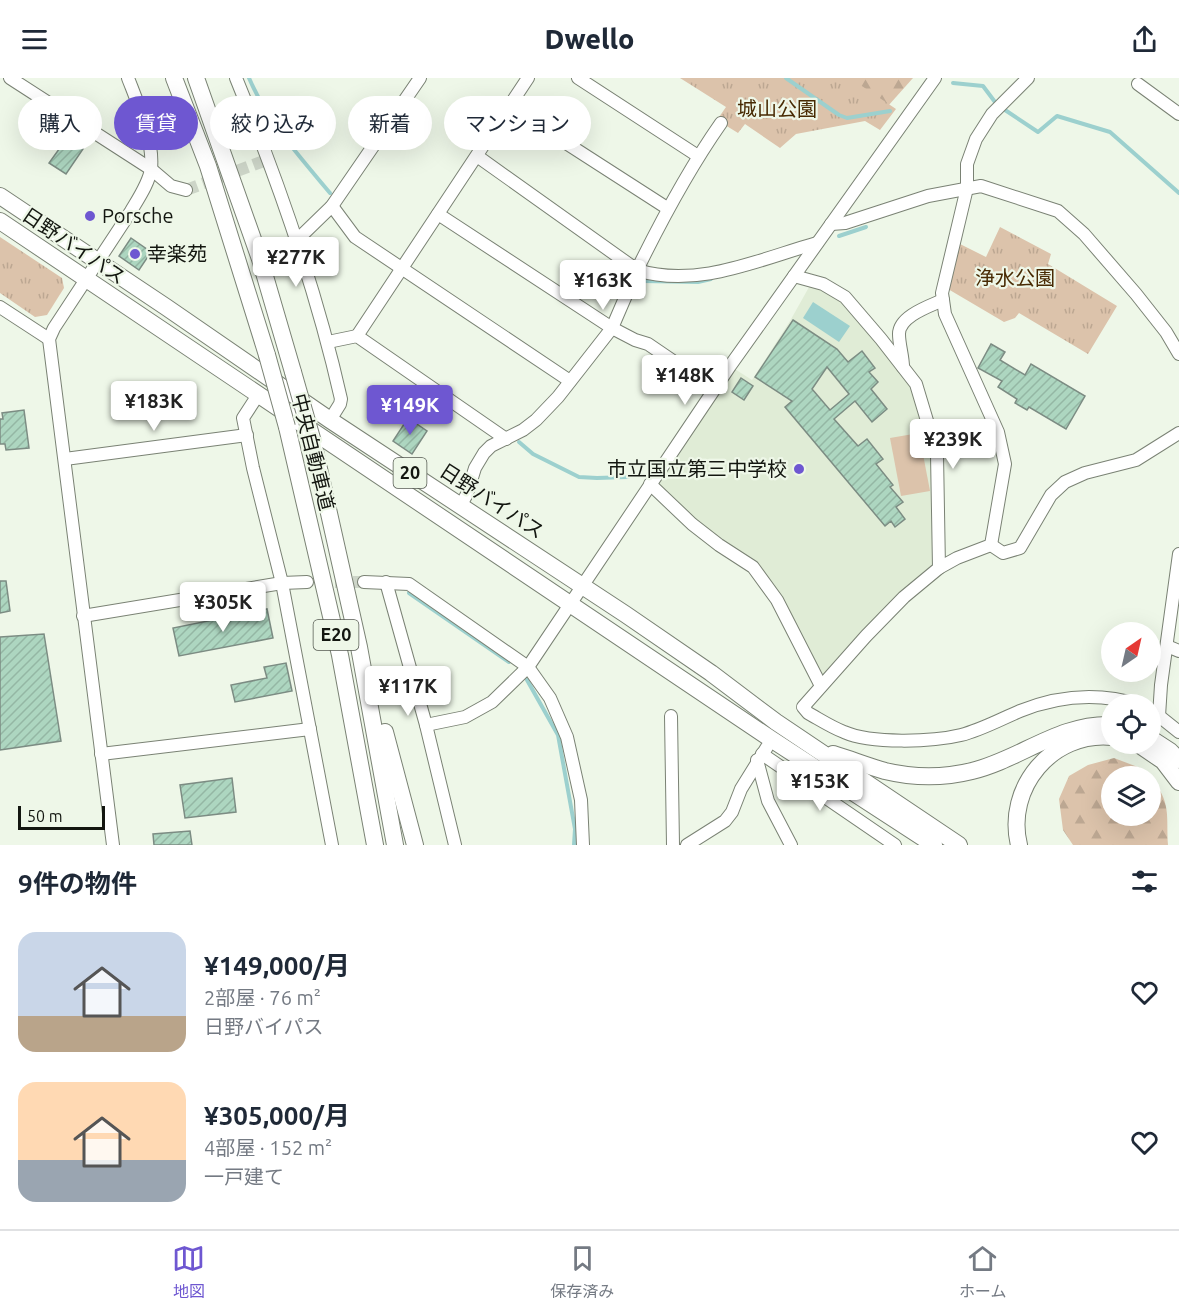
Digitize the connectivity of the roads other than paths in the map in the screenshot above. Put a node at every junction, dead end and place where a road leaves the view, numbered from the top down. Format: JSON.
{"nodes":[{"id":1,"x":10,"y":78,"type":"edge"},
{"id":2,"x":128,"y":78,"type":"edge"},
{"id":3,"x":174,"y":78,"type":"edge"},
{"id":4,"x":196,"y":78,"type":"edge"},
{"id":5,"x":236,"y":78,"type":"edge"},
{"id":6,"x":420,"y":78,"type":"edge"},
{"id":7,"x":528,"y":78,"type":"edge"},
{"id":8,"x":578,"y":78,"type":"edge"},
{"id":9,"x":935,"y":78,"type":"edge"},
{"id":10,"x":1028,"y":78,"type":"edge"},
{"id":11,"x":1138,"y":84,"type":"dead end"},
{"id":12,"x":516,"y":96,"type":"edge"},
{"id":13,"x":1179,"y":114,"type":"edge"},
{"id":14,"x":721,"y":123,"type":"dead end"},
{"id":15,"x":481,"y":150,"type":"edge"},
{"id":16,"x":578,"y":150,"type":"edge"},
{"id":17,"x":477,"y":156,"type":"junction"},
{"id":18,"x":698,"y":156,"type":"junction"},
{"id":19,"x":151,"y":169,"type":"junction"},
{"id":20,"x":967,"y":188,"type":"junction"},
{"id":21,"x":186,"y":190,"type":"dead end"},
{"id":22,"x":0,"y":196,"type":"edge"},
{"id":23,"x":332,"y":206,"type":"junction"},
{"id":24,"x":667,"y":208,"type":"junction"},
{"id":25,"x":438,"y":214,"type":"junction"},
{"id":26,"x":0,"y":221,"type":"edge"},
{"id":27,"x":831,"y":224,"type":"junction"},
{"id":28,"x":297,"y":240,"type":"junction"},
{"id":29,"x":817,"y":243,"type":"junction"},
{"id":30,"x":99,"y":261,"type":"junction"},
{"id":31,"x":401,"y":269,"type":"junction"},
{"id":32,"x":637,"y":270,"type":"junction"},
{"id":33,"x":794,"y":276,"type":"junction"},
{"id":34,"x":87,"y":280,"type":"junction"},
{"id":35,"x":943,"y":300,"type":"junction"},
{"id":36,"x":0,"y":307,"type":"edge"},
{"id":37,"x":612,"y":328,"type":"junction"},
{"id":38,"x":357,"y":336,"type":"junction"},
{"id":39,"x":49,"y":339,"type":"junction"},
{"id":40,"x":328,"y":342,"type":"junction"},
{"id":41,"x":1179,"y":354,"type":"edge"},
{"id":42,"x":903,"y":367,"type":"junction"},
{"id":43,"x":570,"y":381,"type":"junction"},
{"id":44,"x":714,"y":389,"type":"junction"},
{"id":45,"x":258,"y":395,"type":"junction"},
{"id":46,"x":330,"y":420,"type":"junction"},
{"id":47,"x":1179,"y":433,"type":"edge"},
{"id":48,"x":247,"y":435,"type":"junction"},
{"id":49,"x":506,"y":439,"type":"junction"},
{"id":50,"x":65,"y":459,"type":"junction"},
{"id":51,"x":650,"y":484,"type":"junction"},
{"id":52,"x":461,"y":505,"type":"junction"},
{"id":53,"x":991,"y":545,"type":"junction"},
{"id":54,"x":1179,"y":554,"type":"edge"},
{"id":55,"x":939,"y":568,"type":"junction"},
{"id":56,"x":307,"y":582,"type":"tunnel mouth"},
{"id":57,"x":364,"y":582,"type":"tunnel mouth"},
{"id":58,"x":387,"y":582,"type":"junction"},
{"id":59,"x":282,"y":583,"type":"junction"},
{"id":60,"x":582,"y":586,"type":"junction"},
{"id":61,"x":570,"y":603,"type":"junction"},
{"id":62,"x":83,"y":616,"type":"junction"},
{"id":63,"x":359,"y":647,"type":"junction"},
{"id":64,"x":1173,"y":648,"type":"edge"},
{"id":65,"x":528,"y":667,"type":"junction"},
{"id":66,"x":821,"y":686,"type":"junction"},
{"id":67,"x":1160,"y":694,"type":"edge"},
{"id":68,"x":1101,"y":697,"type":"edge"},
{"id":69,"x":671,"y":716,"type":"dead end"},
{"id":70,"x":1161,"y":718,"type":"edge"},
{"id":71,"x":426,"y":725,"type":"junction"},
{"id":72,"x":1101,"y":725,"type":"edge"},
{"id":73,"x":1176,"y":728,"type":"edge"},
{"id":74,"x":310,"y":729,"type":"junction"},
{"id":75,"x":1101,"y":737,"type":"edge"},
{"id":76,"x":1161,"y":745,"type":"edge"},
{"id":77,"x":764,"y":751,"type":"junction"},
{"id":78,"x":820,"y":751,"type":"junction"},
{"id":79,"x":101,"y":754,"type":"junction"},
{"id":80,"x":1153,"y":754,"type":"edge"},
{"id":81,"x":1179,"y":760,"type":"edge"},
{"id":82,"x":1179,"y":782,"type":"edge"},
{"id":83,"x":113,"y":845,"type":"edge"},
{"id":84,"x":332,"y":845,"type":"edge"},
{"id":85,"x":375,"y":845,"type":"edge"},
{"id":86,"x":395,"y":845,"type":"edge"},
{"id":87,"x":415,"y":845,"type":"edge"},
{"id":88,"x":455,"y":845,"type":"edge"},
{"id":89,"x":583,"y":845,"type":"edge"},
{"id":90,"x":673,"y":845,"type":"edge"},
{"id":91,"x":687,"y":845,"type":"edge"},
{"id":92,"x":791,"y":845,"type":"edge"},
{"id":93,"x":895,"y":845,"type":"edge"},
{"id":94,"x":934,"y":845,"type":"edge"},
{"id":95,"x":959,"y":845,"type":"edge"},
{"id":96,"x":1018,"y":845,"type":"edge"}],
"edges":[{"from":1,"to":19,"type":"street"},
{"from":2,"to":19,"type":"street"},
{"from":3,"to":85,"type":"highway","name":"中央自動車道","number":"E20","bridge":true},
{"from":4,"to":63,"type":"highway","name":"中央自動車道","number":"E20","bridge":true},
{"from":5,"to":28,"type":"street"},
{"from":6,"to":23,"type":"street"},
{"from":7,"to":12,"type":"street"},
{"from":8,"to":18,"type":"street"},
{"from":9,"to":27,"type":"street"},
{"from":10,"to":20,"type":"street"},
{"from":11,"to":13,"type":"street"},
{"from":14,"to":18,"type":"street"},
{"from":15,"to":17,"type":"street"},
{"from":16,"to":24,"type":"street"},
{"from":17,"to":25,"type":"street"},
{"from":17,"to":32,"type":"street"},
{"from":18,"to":24,"type":"street"},
{"from":19,"to":21,"type":"street"},
{"from":19,"to":30,"type":"street"},
{"from":20,"to":27,"type":"street"},
{"from":20,"to":35,"type":"street"},
{"from":20,"to":41,"type":"street"},
{"from":22,"to":30,"type":"highway","name":"日野バイパス","number":"20"},
{"from":23,"to":28,"type":"street"},
{"from":23,"to":31,"type":"street"},
{"from":24,"to":32,"type":"street"},
{"from":25,"to":31,"type":"street"},
{"from":25,"to":37,"type":"street"},
{"from":26,"to":34,"type":"highway","name":"日野バイパス","number":"20"},
{"from":27,"to":29,"type":"street"},
{"from":28,"to":40,"type":"street"},
{"from":29,"to":32,"type":"street"},
{"from":29,"to":33,"type":"street"},
{"from":30,"to":34,"type":"street"},
{"from":30,"to":46,"type":"highway","name":"日野バイパス","number":"20"},
{"from":31,"to":38,"type":"street"},
{"from":31,"to":43,"type":"street"},
{"from":32,"to":37,"type":"street"},
{"from":33,"to":42,"type":"street"},
{"from":33,"to":44,"type":"street"},
{"from":34,"to":39,"type":"street"},
{"from":34,"to":45,"type":"highway","name":"日野バイパス","number":"20"},
{"from":35,"to":42,"type":"street"},
{"from":35,"to":53,"type":"street"},
{"from":36,"to":39,"type":"street"},
{"from":37,"to":43,"type":"street"},
{"from":37,"to":44,"type":"street"},
{"from":38,"to":40,"type":"street"},
{"from":38,"to":49,"type":"street"},
{"from":39,"to":50,"type":"street"},
{"from":40,"to":46,"type":"street"},
{"from":42,"to":55,"type":"street"},
{"from":43,"to":49,"type":"street"},
{"from":44,"to":51,"type":"street"},
{"from":45,"to":48,"type":"street"},
{"from":45,"to":61,"type":"highway","name":"日野バイパス","number":"20"},
{"from":46,"to":52,"type":"highway","name":"日野バイパス","number":"20"},
{"from":47,"to":53,"type":"street"},
{"from":48,"to":50,"type":"street"},
{"from":48,"to":59,"type":"street"},
{"from":49,"to":52,"type":"street"},
{"from":50,"to":62,"type":"street"},
{"from":51,"to":60,"type":"street"},
{"from":51,"to":66,"type":"street"},
{"from":52,"to":60,"type":"highway","name":"日野バイパス","number":"20"},
{"from":53,"to":55,"type":"street"},
{"from":54,"to":64,"type":"street"},
{"from":55,"to":66,"type":"street"},
{"from":56,"to":59,"type":"street"},
{"from":57,"to":58,"type":"street"},
{"from":58,"to":65,"type":"street"},
{"from":58,"to":71,"type":"street"},
{"from":59,"to":62,"type":"street"},
{"from":59,"to":74,"type":"street"},
{"from":60,"to":61,"type":"street"},
{"from":60,"to":78,"type":"highway","name":"日野バイパス","number":"20"},
{"from":61,"to":65,"type":"street"},
{"from":61,"to":77,"type":"highway","name":"日野バイパス","number":"20"},
{"from":62,"to":79,"type":"street"},
{"from":63,"to":86,"type":"highway","name":"中央自動車道","number":"E20"},
{"from":63,"to":87,"type":"highway"},
{"from":64,"to":67,"type":"street"},
{"from":65,"to":71,"type":"street"},
{"from":65,"to":89,"type":"street"},
{"from":66,"to":68,"type":"street"},
{"from":69,"to":90,"type":"street"},
{"from":70,"to":73,"type":"street"},
{"from":71,"to":88,"type":"street"},
{"from":72,"to":78,"type":"highway"},
{"from":74,"to":79,"type":"street"},
{"from":74,"to":84,"type":"street"},
{"from":75,"to":96,"type":"highway"},
{"from":76,"to":81,"type":"highway"},
{"from":77,"to":91,"type":"street"},
{"from":77,"to":92,"type":"street"},
{"from":77,"to":93,"type":"street"},
{"from":77,"to":94,"type":"highway","name":"日野バイパス","number":"20"},
{"from":78,"to":95,"type":"highway","name":"日野バイパス","number":"20"},
{"from":79,"to":83,"type":"street"},
{"from":80,"to":82,"type":"highway"}]}
